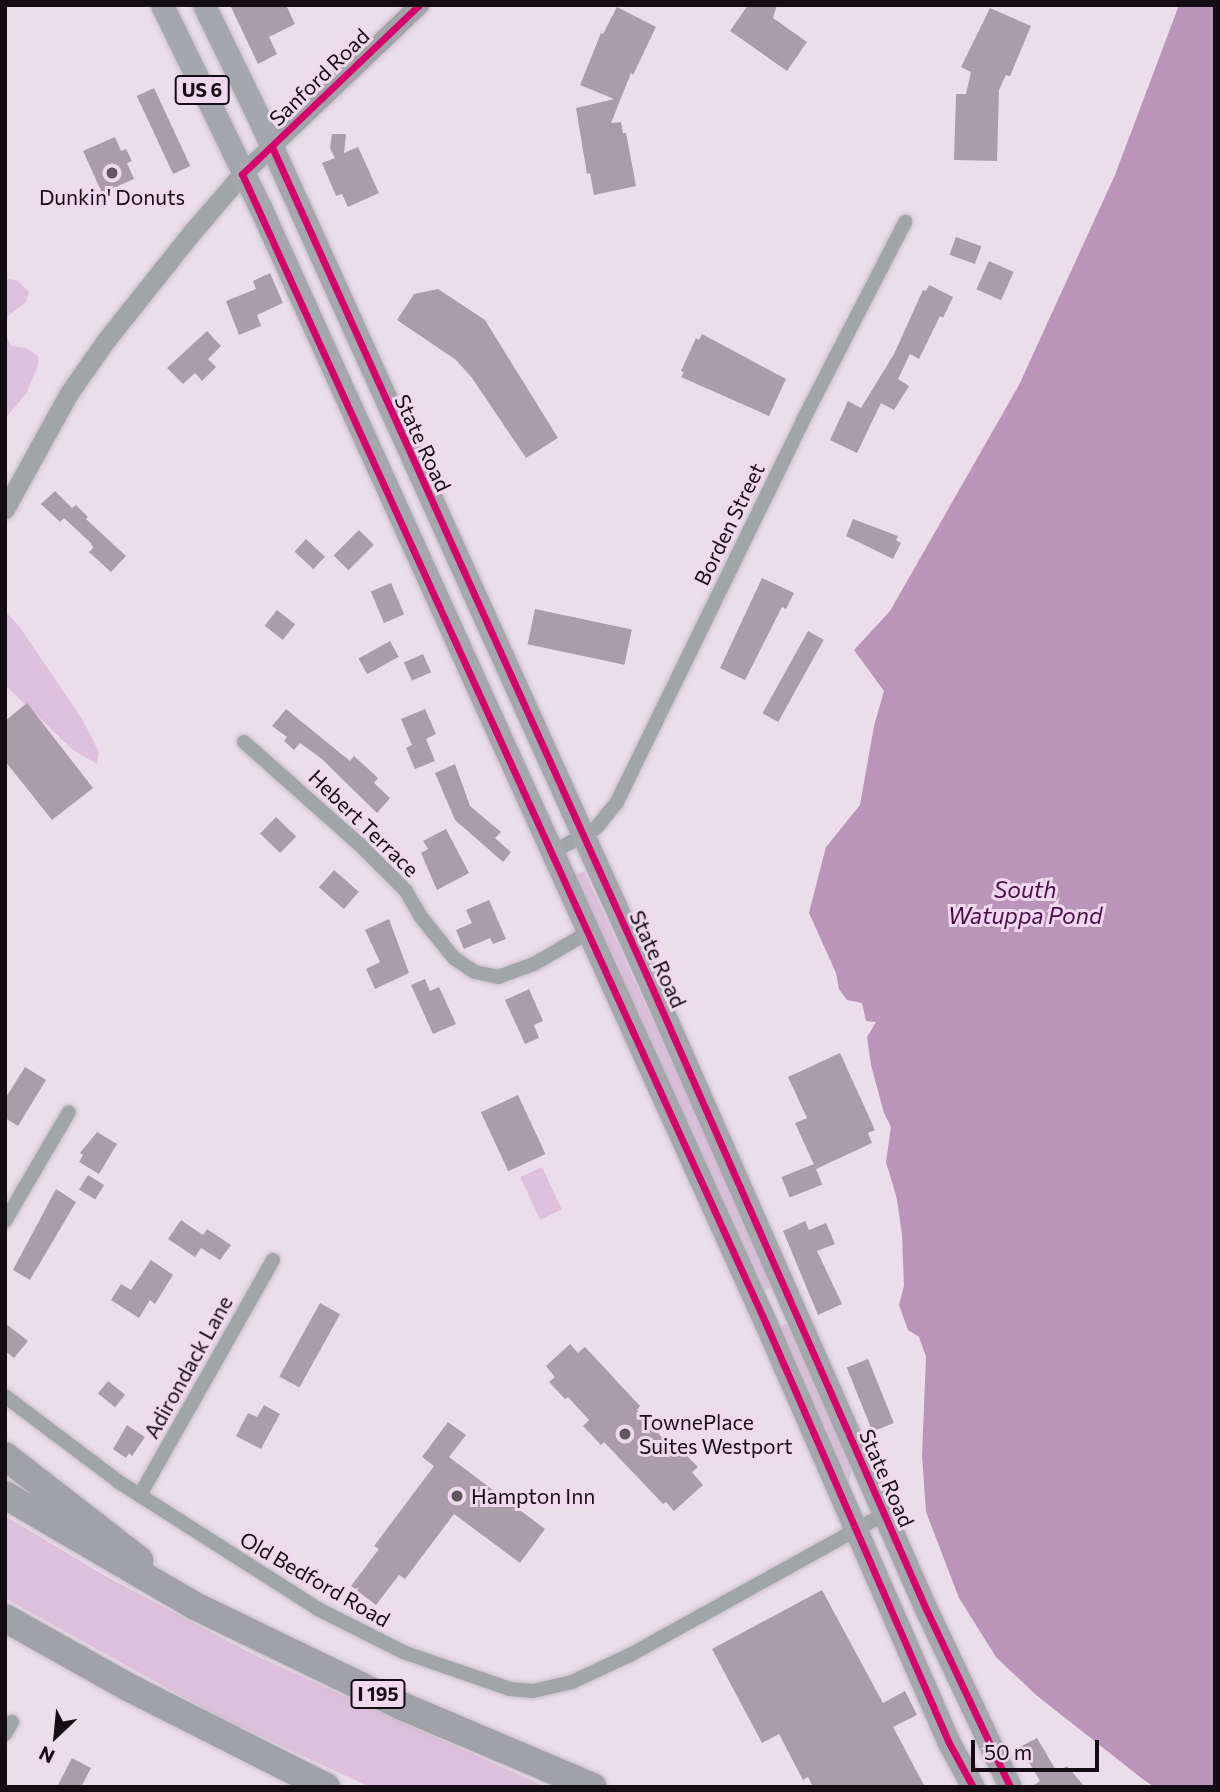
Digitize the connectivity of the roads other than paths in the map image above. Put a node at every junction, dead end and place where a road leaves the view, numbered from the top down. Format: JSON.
{"nodes":[{"id":1,"x":162,"y":5,"type":"edge"},
{"id":2,"x":204,"y":5,"type":"edge"},
{"id":3,"x":419,"y":5,"type":"edge"},
{"id":4,"x":272,"y":147,"type":"junction"},
{"id":5,"x":242,"y":174,"type":"junction"},
{"id":6,"x":905,"y":222,"type":"dead end"},
{"id":7,"x":5,"y":509,"type":"edge"},
{"id":8,"x":244,"y":742,"type":"dead end"},
{"id":9,"x":582,"y":836,"type":"junction"},
{"id":10,"x":553,"y":852,"type":"junction"},
{"id":11,"x":589,"y":932,"type":"junction"},
{"id":12,"x":69,"y":1112,"type":"dead end"},
{"id":13,"x":5,"y":1221,"type":"edge"},
{"id":14,"x":273,"y":1260,"type":"dead end"},
{"id":15,"x":789,"y":1299,"type":"junction"},
{"id":16,"x":761,"y":1312,"type":"junction"},
{"id":17,"x":5,"y":1396,"type":"edge"},
{"id":18,"x":5,"y":1456,"type":"edge"},
{"id":19,"x":5,"y":1495,"type":"edge"},
{"id":20,"x":140,"y":1495,"type":"junction"},
{"id":21,"x":884,"y":1514,"type":"junction"},
{"id":22,"x":858,"y":1529,"type":"junction"},
{"id":23,"x":195,"y":1606,"type":"junction"},
{"id":24,"x":5,"y":1618,"type":"edge"},
{"id":25,"x":326,"y":1787,"type":"edge"},
{"id":26,"x":593,"y":1787,"type":"edge"},
{"id":27,"x":973,"y":1787,"type":"edge"},
{"id":28,"x":1010,"y":1787,"type":"edge"}],
"edges":[{"from":1,"to":5,"type":"main road","number":"US 6"},
{"from":2,"to":4,"type":"main road","name":"State Road","number":"US 6"},
{"from":3,"to":4,"type":"street","name":"Sanford Road"},
{"from":4,"to":5,"type":"street","name":"Sanford Road"},
{"from":4,"to":9,"type":"main road","name":"State Road","number":"US 6"},
{"from":5,"to":7,"type":"street","name":"Sanford Road"},
{"from":5,"to":10,"type":"main road","number":"US 6"},
{"from":6,"to":9,"type":"street","name":"Borden Street"},
{"from":8,"to":11,"type":"street","name":"Hebert Terrace"},
{"from":9,"to":10,"type":"street","name":"Borden Street"},
{"from":9,"to":15,"type":"main road","name":"State Road","number":"US 6"},
{"from":10,"to":11,"type":"main road","number":"US 6"},
{"from":11,"to":16,"type":"main road","number":"US 6"},
{"from":12,"to":13,"type":"street"},
{"from":14,"to":20,"type":"street","name":"Adirondack Lane"},
{"from":15,"to":16,"type":"street"},
{"from":15,"to":21,"type":"main road","name":"State Road","number":"US 6"},
{"from":16,"to":22,"type":"main road","number":"US 6"},
{"from":17,"to":20,"type":"street","name":"Old Bedford Road"},
{"from":18,"to":23,"type":"highway"},
{"from":19,"to":23,"type":"highway","number":"I 195"},
{"from":20,"to":22,"type":"street","name":"Old Bedford Road"},
{"from":21,"to":22,"type":"street","name":"Old Bedford Road"},
{"from":21,"to":28,"type":"main road","name":"State Road","number":"US 6"},
{"from":22,"to":27,"type":"main road","number":"US 6"},
{"from":23,"to":26,"type":"highway","number":"I 195"},
{"from":24,"to":25,"type":"highway"}]}
